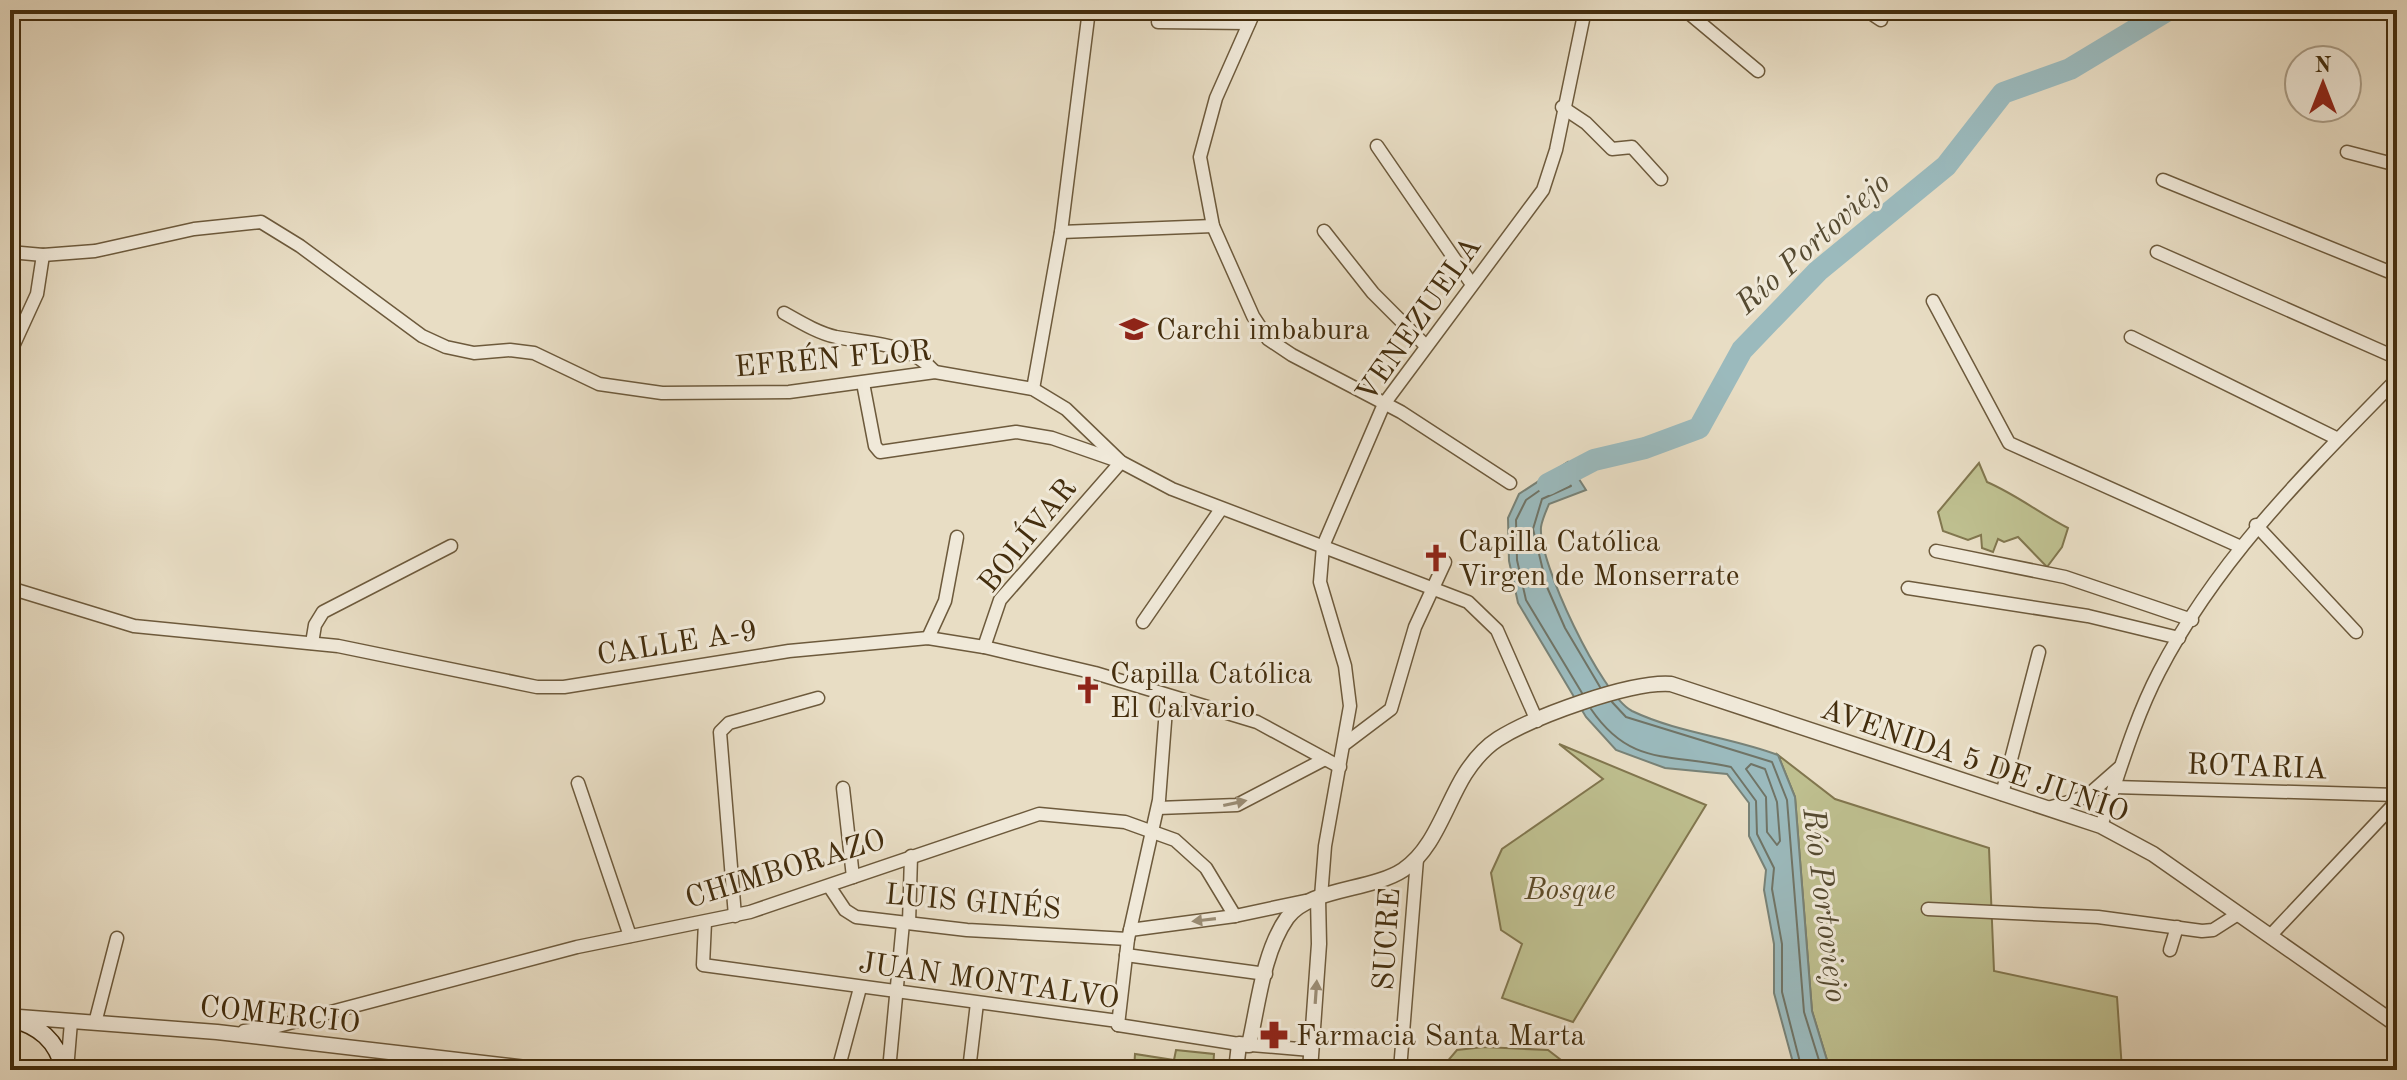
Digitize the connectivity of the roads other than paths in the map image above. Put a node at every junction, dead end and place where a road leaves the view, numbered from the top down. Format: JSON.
{"nodes":[{"id":1,"x":1089,"y":10,"type":"edge"},
{"id":2,"x":1255,"y":10,"type":"edge"},
{"id":3,"x":1585,"y":10,"type":"edge"},
{"id":4,"x":1685,"y":10,"type":"edge"},
{"id":5,"x":1866,"y":10,"type":"edge"},
{"id":6,"x":1881,"y":20,"type":"dead end"},
{"id":7,"x":1158,"y":22,"type":"dead end"},
{"id":8,"x":1249,"y":23,"type":"junction"},
{"id":9,"x":1758,"y":71,"type":"dead end"},
{"id":10,"x":1562,"y":107,"type":"junction"},
{"id":11,"x":1377,"y":146,"type":"dead end"},
{"id":12,"x":2347,"y":152,"type":"dead end"},
{"id":13,"x":2397,"y":165,"type":"edge"},
{"id":14,"x":1661,"y":179,"type":"dead end"},
{"id":15,"x":2163,"y":180,"type":"dead end"},
{"id":16,"x":1213,"y":226,"type":"junction"},
{"id":17,"x":1324,"y":231,"type":"dead end"},
{"id":18,"x":1061,"y":232,"type":"junction"},
{"id":19,"x":10,"y":252,"type":"edge"},
{"id":20,"x":2157,"y":252,"type":"dead end"},
{"id":21,"x":43,"y":255,"type":"junction"},
{"id":22,"x":2397,"y":275,"type":"edge"},
{"id":23,"x":1471,"y":283,"type":"junction"},
{"id":24,"x":1933,"y":301,"type":"dead end"},
{"id":25,"x":784,"y":313,"type":"dead end"},
{"id":26,"x":2131,"y":337,"type":"dead end"},
{"id":27,"x":1425,"y":345,"type":"junction"},
{"id":28,"x":10,"y":353,"type":"edge"},
{"id":29,"x":2397,"y":358,"type":"edge"},
{"id":30,"x":935,"y":372,"type":"junction"},
{"id":31,"x":2397,"y":379,"type":"edge"},
{"id":32,"x":863,"y":383,"type":"junction"},
{"id":33,"x":1033,"y":389,"type":"junction"},
{"id":34,"x":1384,"y":404,"type":"junction"},
{"id":35,"x":2338,"y":439,"type":"junction"},
{"id":36,"x":1121,"y":462,"type":"junction"},
{"id":37,"x":1510,"y":483,"type":"dead end"},
{"id":38,"x":1221,"y":509,"type":"junction"},
{"id":39,"x":2256,"y":525,"type":"junction"},
{"id":40,"x":957,"y":537,"type":"dead end"},
{"id":41,"x":451,"y":546,"type":"dead end"},
{"id":42,"x":1323,"y":546,"type":"junction"},
{"id":43,"x":2241,"y":547,"type":"junction"},
{"id":44,"x":1936,"y":551,"type":"dead end"},
{"id":45,"x":1445,"y":562,"type":"dead end"},
{"id":46,"x":1432,"y":587,"type":"junction"},
{"id":47,"x":10,"y":588,"type":"edge"},
{"id":48,"x":1908,"y":588,"type":"dead end"},
{"id":49,"x":2192,"y":620,"type":"junction"},
{"id":50,"x":1143,"y":622,"type":"dead end"},
{"id":51,"x":2356,"y":632,"type":"dead end"},
{"id":52,"x":928,"y":638,"type":"junction"},
{"id":53,"x":2179,"y":638,"type":"junction"},
{"id":54,"x":312,"y":643,"type":"junction"},
{"id":55,"x":984,"y":647,"type":"junction"},
{"id":56,"x":2039,"y":652,"type":"dead end"},
{"id":57,"x":1167,"y":696,"type":"junction"},
{"id":58,"x":818,"y":698,"type":"dead end"},
{"id":59,"x":1542,"y":719,"type":"junction"},
{"id":60,"x":1346,"y":743,"type":"junction"},
{"id":61,"x":1303,"y":747,"type":"junction"},
{"id":62,"x":1325,"y":759,"type":"junction"},
{"id":63,"x":2122,"y":765,"type":"junction"},
{"id":64,"x":1313,"y":766,"type":"junction"},
{"id":65,"x":1340,"y":767,"type":"junction"},
{"id":66,"x":578,"y":783,"type":"dead end"},
{"id":67,"x":2114,"y":787,"type":"junction"},
{"id":68,"x":843,"y":788,"type":"dead end"},
{"id":69,"x":2002,"y":794,"type":"junction"},
{"id":70,"x":2397,"y":798,"type":"edge"},
{"id":71,"x":1159,"y":804,"type":"junction"},
{"id":72,"x":2048,"y":808,"type":"junction"},
{"id":73,"x":1125,"y":822,"type":"junction"},
{"id":74,"x":2101,"y":826,"type":"junction"},
{"id":75,"x":1152,"y":830,"type":"junction"},
{"id":76,"x":911,"y":856,"type":"junction"},
{"id":77,"x":1417,"y":859,"type":"junction"},
{"id":78,"x":853,"y":877,"type":"junction"},
{"id":79,"x":829,"y":886,"type":"junction"},
{"id":80,"x":1316,"y":898,"type":"junction"},
{"id":81,"x":1928,"y":909,"type":"dead end"},
{"id":82,"x":2238,"y":914,"type":"junction"},
{"id":83,"x":735,"y":916,"type":"junction"},
{"id":84,"x":1235,"y":916,"type":"junction"},
{"id":85,"x":705,"y":922,"type":"junction"},
{"id":86,"x":906,"y":923,"type":"junction"},
{"id":87,"x":2177,"y":927,"type":"junction"},
{"id":88,"x":1129,"y":934,"type":"junction"},
{"id":89,"x":630,"y":936,"type":"junction"},
{"id":90,"x":2270,"y":936,"type":"junction"},
{"id":91,"x":117,"y":938,"type":"dead end"},
{"id":92,"x":2170,"y":950,"type":"dead end"},
{"id":93,"x":1126,"y":955,"type":"junction"},
{"id":94,"x":1266,"y":974,"type":"junction"},
{"id":95,"x":860,"y":988,"type":"junction"},
{"id":96,"x":896,"y":993,"type":"junction"},
{"id":97,"x":977,"y":1003,"type":"junction"},
{"id":98,"x":312,"y":1016,"type":"junction"},
{"id":99,"x":10,"y":1017,"type":"edge"},
{"id":100,"x":71,"y":1022,"type":"junction"},
{"id":101,"x":95,"y":1023,"type":"junction"},
{"id":102,"x":1118,"y":1023,"type":"junction"},
{"id":103,"x":2397,"y":1025,"type":"edge"},
{"id":104,"x":217,"y":1032,"type":"junction"},
{"id":105,"x":308,"y":1044,"type":"junction"},
{"id":106,"x":1244,"y":1045,"type":"junction"},
{"id":107,"x":1311,"y":1050,"type":"junction"},
{"id":108,"x":66,"y":1070,"type":"edge"},
{"id":109,"x":543,"y":1070,"type":"edge"},
{"id":110,"x":838,"y":1070,"type":"edge"},
{"id":111,"x":889,"y":1070,"type":"edge"},
{"id":112,"x":969,"y":1070,"type":"edge"},
{"id":113,"x":1236,"y":1070,"type":"edge"},
{"id":114,"x":1310,"y":1070,"type":"edge"},
{"id":115,"x":1400,"y":1070,"type":"edge"}],
"edges":[{"from":1,"to":18,"type":"street"},
{"from":2,"to":8,"type":"street"},
{"from":3,"to":10,"type":"street","name":"VENEZUELA"},
{"from":4,"to":9,"type":"street"},
{"from":5,"to":6,"type":"street"},
{"from":7,"to":8,"type":"street"},
{"from":8,"to":16,"type":"street"},
{"from":10,"to":14,"type":"street"},
{"from":10,"to":23,"type":"street","name":"VENEZUELA"},
{"from":11,"to":23,"type":"street"},
{"from":12,"to":13,"type":"street"},
{"from":15,"to":22,"type":"street"},
{"from":16,"to":18,"type":"street"},
{"from":16,"to":34,"type":"street"},
{"from":17,"to":27,"type":"street"},
{"from":18,"to":33,"type":"street"},
{"from":19,"to":21,"type":"street","name":"EFRÉN FLOR"},
{"from":20,"to":29,"type":"street"},
{"from":21,"to":28,"type":"street"},
{"from":21,"to":32,"type":"street","name":"EFRÉN FLOR"},
{"from":23,"to":27,"type":"street","name":"VENEZUELA"},
{"from":24,"to":43,"type":"street"},
{"from":25,"to":30,"type":"street"},
{"from":26,"to":35,"type":"street"},
{"from":27,"to":34,"type":"street","name":"VENEZUELA"},
{"from":30,"to":32,"type":"street","name":"EFRÉN FLOR"},
{"from":30,"to":33,"type":"street","name":"EFRÉN FLOR"},
{"from":31,"to":35,"type":"street"},
{"from":32,"to":36,"type":"street"},
{"from":33,"to":36,"type":"street","name":"EFRÉN FLOR"},
{"from":34,"to":37,"type":"street"},
{"from":34,"to":42,"type":"street","name":"VENEZUELA"},
{"from":35,"to":39,"type":"street"},
{"from":36,"to":38,"type":"street","name":"EFRÉN FLOR"},
{"from":36,"to":55,"type":"street","name":"BOLÍVAR"},
{"from":38,"to":42,"type":"street","name":"EFRÉN FLOR"},
{"from":38,"to":50,"type":"street"},
{"from":39,"to":43,"type":"street"},
{"from":39,"to":51,"type":"street"},
{"from":40,"to":52,"type":"street"},
{"from":41,"to":54,"type":"street"},
{"from":42,"to":46,"type":"street","name":"EFRÉN FLOR"},
{"from":42,"to":60,"type":"street","name":"VENEZUELA"},
{"from":43,"to":49,"type":"street"},
{"from":44,"to":49,"type":"street"},
{"from":45,"to":46,"type":"street"},
{"from":46,"to":59,"type":"street","name":"EFRÉN FLOR"},
{"from":46,"to":60,"type":"street"},
{"from":47,"to":54,"type":"street","name":"CALLE A-9"},
{"from":48,"to":53,"type":"street"},
{"from":49,"to":53,"type":"street"},
{"from":52,"to":54,"type":"street","name":"CALLE A-9"},
{"from":52,"to":55,"type":"street","name":"CALLE A-9"},
{"from":53,"to":63,"type":"street"},
{"from":55,"to":57,"type":"street","name":"CALLE A-9"},
{"from":56,"to":69,"type":"street"},
{"from":57,"to":61,"type":"street","name":"CALLE A-9"},
{"from":57,"to":71,"type":"street"},
{"from":58,"to":83,"type":"street"},
{"from":59,"to":69,"type":"street","name":"AVENIDA 5 DE JUNIO"},
{"from":59,"to":77,"type":"street","name":"AVENIDA 5 DE JUNIO"},
{"from":60,"to":65,"type":"street","name":"VENEZUELA"},
{"from":61,"to":62,"type":"street","name":"CALLE A-9"},
{"from":61,"to":64,"type":"street"},
{"from":62,"to":64,"type":"street"},
{"from":62,"to":65,"type":"street","name":"CALLE A-9"},
{"from":63,"to":67,"type":"street"},
{"from":63,"to":72,"type":"street"},
{"from":71,"to":64,"type":"street","one_way":true},
{"from":65,"to":80,"type":"street","name":"VENEZUELA"},
{"from":66,"to":89,"type":"street"},
{"from":67,"to":70,"type":"street","name":"ROTARIA"},
{"from":67,"to":74,"type":"street"},
{"from":68,"to":78,"type":"street"},
{"from":69,"to":72,"type":"street","name":"AVENIDA 5 DE JUNIO"},
{"from":70,"to":90,"type":"street"},
{"from":71,"to":73,"type":"street"},
{"from":71,"to":75,"type":"street"},
{"from":72,"to":74,"type":"street","name":"AVENIDA 5 DE JUNIO"},
{"from":73,"to":75,"type":"street","name":"CHIMBORAZO"},
{"from":73,"to":76,"type":"street","name":"CHIMBORAZO"},
{"from":74,"to":82,"type":"street","name":"AVENIDA 5 DE JUNIO"},
{"from":75,"to":84,"type":"street","name":"CHIMBORAZO"},
{"from":75,"to":88,"type":"street"},
{"from":76,"to":78,"type":"street","name":"CHIMBORAZO"},
{"from":76,"to":86,"type":"street"},
{"from":77,"to":80,"type":"street"},
{"from":77,"to":115,"type":"street","name":"SUCRE"},
{"from":78,"to":79,"type":"street","name":"CHIMBORAZO"},
{"from":79,"to":83,"type":"street","name":"CHIMBORAZO"},
{"from":79,"to":86,"type":"street","name":"LUIS GINÉS"},
{"from":80,"to":84,"type":"street","name":"LUIS GINÉS"},
{"from":80,"to":94,"type":"street"},
{"from":107,"to":80,"type":"street","name":"VENEZUELA","one_way":true},
{"from":81,"to":87,"type":"street"},
{"from":82,"to":87,"type":"street"},
{"from":82,"to":90,"type":"street","name":"AVENIDA 5 DE JUNIO"},
{"from":83,"to":85,"type":"street","name":"CHIMBORAZO"},
{"from":84,"to":88,"type":"street","name":"LUIS GINÉS","one_way":true},
{"from":85,"to":89,"type":"street","name":"CHIMBORAZO"},
{"from":85,"to":95,"type":"street","name":"JUAN MONTALVO"},
{"from":86,"to":88,"type":"street","name":"LUIS GINÉS"},
{"from":86,"to":96,"type":"street"},
{"from":87,"to":92,"type":"street"},
{"from":88,"to":93,"type":"street"},
{"from":89,"to":98,"type":"street","name":"CHIMBORAZO"},
{"from":90,"to":103,"type":"street","name":"AVENIDA 5 DE JUNIO"},
{"from":91,"to":101,"type":"street"},
{"from":93,"to":94,"type":"street"},
{"from":93,"to":102,"type":"street"},
{"from":94,"to":106,"type":"street"},
{"from":95,"to":96,"type":"street","name":"JUAN MONTALVO"},
{"from":95,"to":110,"type":"street"},
{"from":96,"to":97,"type":"street","name":"JUAN MONTALVO"},
{"from":96,"to":111,"type":"street"},
{"from":97,"to":102,"type":"street","name":"JUAN MONTALVO"},
{"from":97,"to":112,"type":"street"},
{"from":98,"to":104,"type":"street","name":"CHIMBORAZO"},
{"from":98,"to":105,"type":"street"},
{"from":99,"to":100,"type":"street","name":"COMERCIO"},
{"from":99,"to":108,"type":"main road"},
{"from":100,"to":101,"type":"street","name":"COMERCIO"},
{"from":100,"to":108,"type":"street"},
{"from":101,"to":104,"type":"street","name":"COMERCIO"},
{"from":102,"to":106,"type":"street","name":"JUAN MONTALVO"},
{"from":104,"to":105,"type":"street","name":"COMERCIO"},
{"from":105,"to":109,"type":"street","name":"COMERCIO"},
{"from":106,"to":107,"type":"street","name":"JUAN MONTALVO"},
{"from":106,"to":113,"type":"street"},
{"from":107,"to":114,"type":"street","name":"VENEZUELA"}]}
